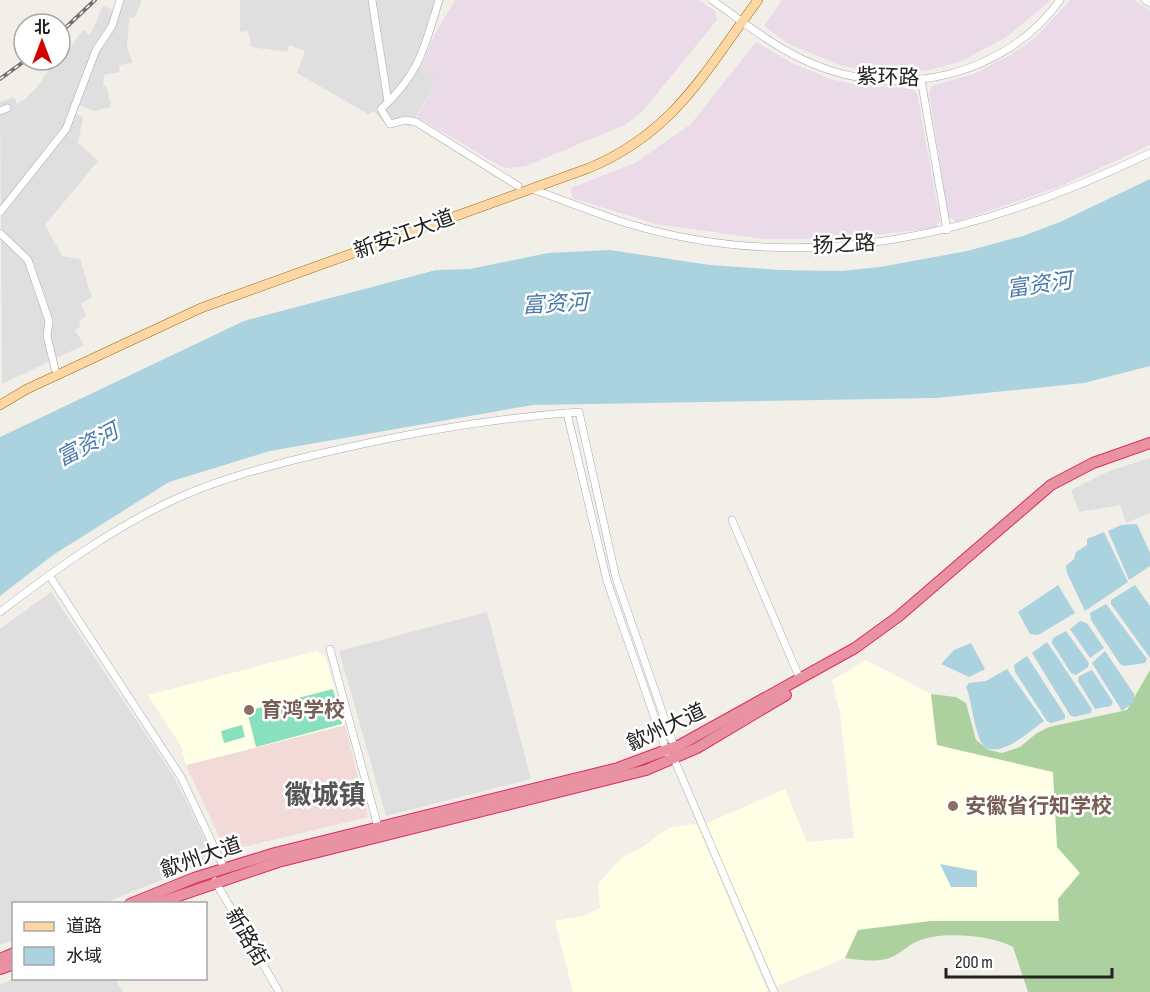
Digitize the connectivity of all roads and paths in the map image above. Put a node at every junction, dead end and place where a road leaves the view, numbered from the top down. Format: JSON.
{"nodes":[{"id":1,"x":120,"y":0,"type":"edge"},
{"id":2,"x":372,"y":0,"type":"edge"},
{"id":3,"x":440,"y":0,"type":"edge"},
{"id":4,"x":712,"y":0,"type":"edge"},
{"id":5,"x":750,"y":0,"type":"edge"},
{"id":6,"x":758,"y":0,"type":"edge"},
{"id":7,"x":1060,"y":0,"type":"edge"},
{"id":8,"x":1145,"y":0,"type":"edge"},
{"id":9,"x":1150,"y":3,"type":"edge"},
{"id":10,"x":740,"y":20,"type":"junction"},
{"id":11,"x":921,"y":79,"type":"junction"},
{"id":12,"x":388,"y":102,"type":"junction"},
{"id":13,"x":1150,"y":153,"type":"edge"},
{"id":14,"x":518,"y":186,"type":"junction"},
{"id":15,"x":531,"y":189,"type":"junction"},
{"id":16,"x":0,"y":212,"type":"edge"},
{"id":17,"x":947,"y":230,"type":"junction"},
{"id":18,"x":0,"y":233,"type":"edge"},
{"id":19,"x":55,"y":369,"type":"junction"},
{"id":20,"x":0,"y":398,"type":"edge"},
{"id":21,"x":0,"y":405,"type":"edge"},
{"id":22,"x":567,"y":413,"type":"junction"},
{"id":23,"x":1150,"y":443,"type":"edge"},
{"id":24,"x":1150,"y":450,"type":"edge"},
{"id":25,"x":732,"y":520,"type":"dead end"},
{"id":26,"x":50,"y":575,"type":"junction"},
{"id":27,"x":0,"y":612,"type":"edge"},
{"id":28,"x":330,"y":649,"type":"dead end"},
{"id":29,"x":800,"y":679,"type":"junction"},
{"id":30,"x":672,"y":755,"type":"junction"},
{"id":31,"x":378,"y":827,"type":"junction"},
{"id":32,"x":224,"y":868,"type":"junction"},
{"id":33,"x":216,"y":881,"type":"junction"},
{"id":34,"x":133,"y":902,"type":"edge"},
{"id":35,"x":158,"y":902,"type":"edge"},
{"id":36,"x":279,"y":992,"type":"edge"},
{"id":37,"x":774,"y":992,"type":"edge"}],
"edges":[{"from":1,"to":16,"type":"street"},
{"from":2,"to":12,"type":"street"},
{"from":3,"to":12,"type":"street"},
{"from":4,"to":10,"type":"street","name":"紫环路"},
{"from":5,"to":10,"type":"main road","name":"新安江大道"},
{"from":6,"to":10,"type":"main road","name":"新安江大道"},
{"from":7,"to":11,"type":"street","name":"紫环路"},
{"from":8,"to":9,"type":"street"},
{"from":10,"to":11,"type":"street","name":"紫环路"},
{"from":10,"to":14,"type":"main road","name":"新安江大道"},
{"from":10,"to":15,"type":"main road","name":"新安江大道"},
{"from":11,"to":17,"type":"street"},
{"from":12,"to":14,"type":"street"},
{"from":13,"to":17,"type":"street","name":"扬之路"},
{"from":14,"to":19,"type":"main road","name":"新安江大道"},
{"from":15,"to":17,"type":"street","name":"扬之路"},
{"from":15,"to":21,"type":"main road","name":"新安江大道"},
{"from":18,"to":19,"type":"street"},
{"from":19,"to":20,"type":"main road","name":"新安江大道"},
{"from":22,"to":26,"type":"street"},
{"from":22,"to":30,"type":"street"},
{"from":22,"to":30,"type":"street"},
{"from":23,"to":29,"type":"highway","name":"歙州大道"},
{"from":24,"to":30,"type":"highway","name":"歙州大道"},
{"from":25,"to":29,"type":"street"},
{"from":26,"to":27,"type":"street"},
{"from":26,"to":32,"type":"street"},
{"from":28,"to":31,"type":"street"},
{"from":29,"to":30,"type":"highway","name":"歙州大道"},
{"from":30,"to":31,"type":"highway","name":"歙州大道"},
{"from":30,"to":33,"type":"highway","name":"歙州大道"},
{"from":30,"to":37,"type":"street"},
{"from":31,"to":32,"type":"highway","name":"歙州大道"},
{"from":32,"to":34,"type":"highway","name":"歙州大道"},
{"from":33,"to":35,"type":"highway","name":"歙州大道"},
{"from":33,"to":36,"type":"street","name":"新路街"}]}
